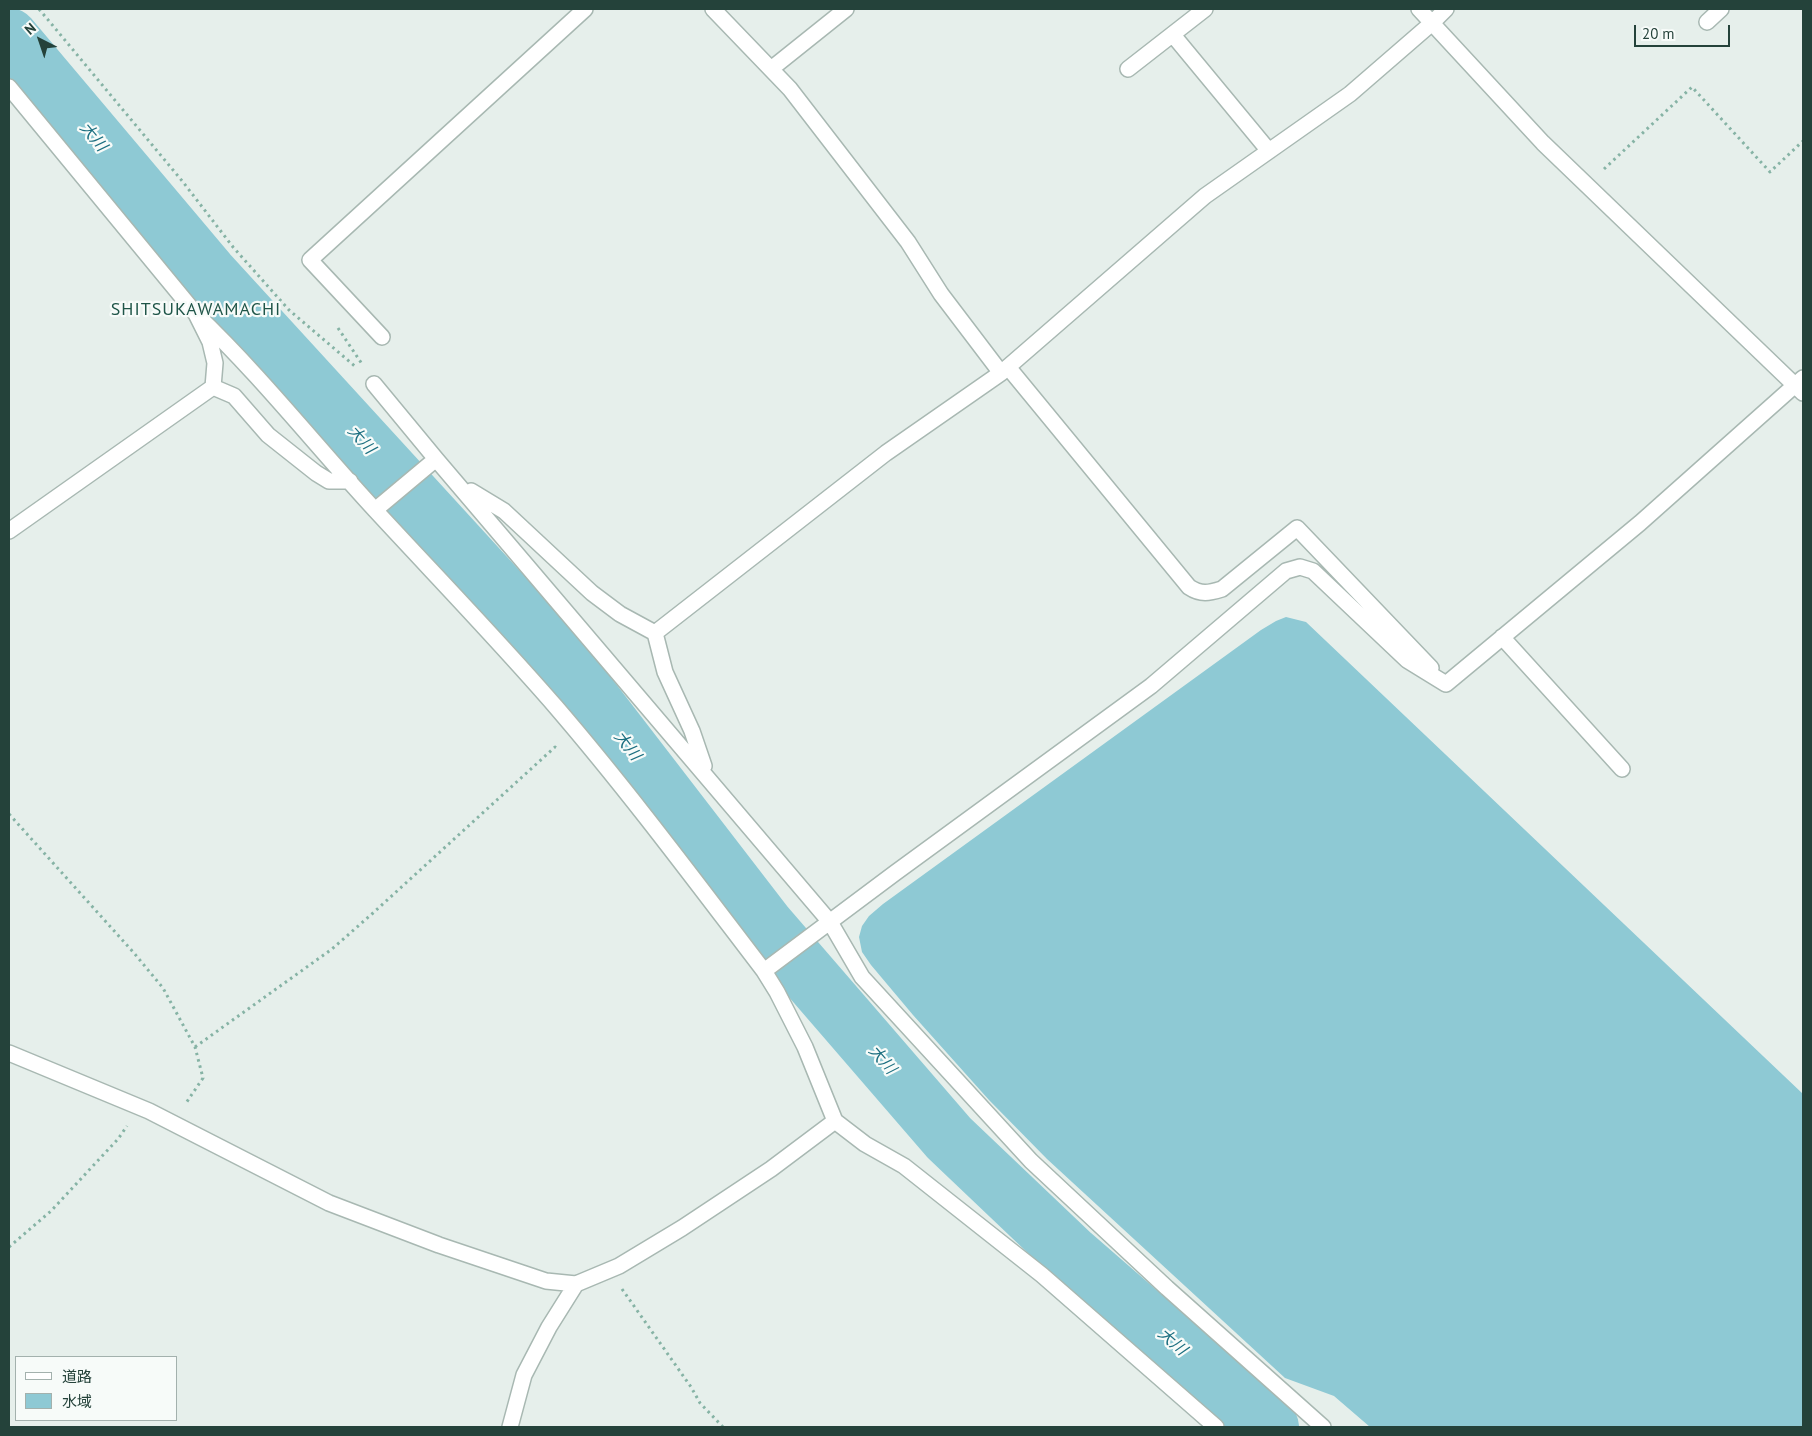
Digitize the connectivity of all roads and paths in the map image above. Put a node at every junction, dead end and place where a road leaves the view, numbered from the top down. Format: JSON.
{"nodes":[{"id":1,"x":39,"y":9,"type":"edge"},
{"id":2,"x":585,"y":9,"type":"edge"},
{"id":3,"x":713,"y":9,"type":"edge"},
{"id":4,"x":846,"y":9,"type":"edge"},
{"id":5,"x":1205,"y":9,"type":"edge"},
{"id":6,"x":1419,"y":9,"type":"edge"},
{"id":7,"x":1446,"y":9,"type":"edge"},
{"id":8,"x":1721,"y":9,"type":"edge"},
{"id":9,"x":1707,"y":22,"type":"dead end"},
{"id":10,"x":1432,"y":24,"type":"junction"},
{"id":11,"x":1173,"y":35,"type":"junction"},
{"id":12,"x":771,"y":69,"type":"junction"},
{"id":13,"x":1128,"y":69,"type":"dead end"},
{"id":14,"x":9,"y":88,"type":"edge"},
{"id":15,"x":1803,"y":141,"type":"edge"},
{"id":16,"x":1269,"y":151,"type":"junction"},
{"id":17,"x":1587,"y":185,"type":"junction"},
{"id":18,"x":196,"y":314,"type":"junction"},
{"id":19,"x":382,"y":337,"type":"dead end"},
{"id":20,"x":1004,"y":370,"type":"junction"},
{"id":21,"x":374,"y":384,"type":"joint"},
{"id":22,"x":1801,"y":385,"type":"edge"},
{"id":23,"x":213,"y":387,"type":"junction"},
{"id":24,"x":432,"y":463,"type":"junction"},
{"id":25,"x":350,"y":481,"type":"junction"},
{"id":26,"x":459,"y":484,"type":"junction"},
{"id":27,"x":378,"y":508,"type":"junction"},
{"id":28,"x":9,"y":531,"type":"edge"},
{"id":29,"x":655,"y":633,"type":"junction"},
{"id":30,"x":1502,"y":637,"type":"junction"},
{"id":31,"x":1446,"y":684,"type":"junction"},
{"id":32,"x":562,"y":753,"type":"dead end"},
{"id":33,"x":1622,"y":769,"type":"dead end"},
{"id":34,"x":707,"y":776,"type":"junction"},
{"id":35,"x":9,"y":814,"type":"edge"},
{"id":36,"x":830,"y":922,"type":"junction"},
{"id":37,"x":769,"y":968,"type":"junction"},
{"id":38,"x":195,"y":1047,"type":"junction"},
{"id":39,"x":9,"y":1053,"type":"edge"},
{"id":40,"x":138,"y":1107,"type":"junction"},
{"id":41,"x":835,"y":1121,"type":"junction"},
{"id":42,"x":172,"y":1124,"type":"junction"},
{"id":43,"x":9,"y":1247,"type":"edge"},
{"id":44,"x":609,"y":1270,"type":"junction"},
{"id":45,"x":576,"y":1284,"type":"junction"},
{"id":46,"x":510,"y":1427,"type":"edge"},
{"id":47,"x":723,"y":1427,"type":"edge"},
{"id":48,"x":1216,"y":1427,"type":"edge"},
{"id":49,"x":1322,"y":1427,"type":"edge"}],
"edges":[{"from":1,"to":21,"type":"path"},
{"from":2,"to":19,"type":"street"},
{"from":3,"to":12,"type":"street"},
{"from":4,"to":12,"type":"street"},
{"from":5,"to":11,"type":"street"},
{"from":6,"to":10,"type":"street"},
{"from":7,"to":10,"type":"street"},
{"from":8,"to":9,"type":"street"},
{"from":10,"to":16,"type":"street"},
{"from":10,"to":17,"type":"street"},
{"from":11,"to":13,"type":"street"},
{"from":11,"to":16,"type":"street"},
{"from":12,"to":20,"type":"street"},
{"from":14,"to":18,"type":"street"},
{"from":15,"to":17,"type":"path"},
{"from":16,"to":20,"type":"street"},
{"from":17,"to":22,"type":"street"},
{"from":18,"to":23,"type":"street"},
{"from":18,"to":25,"type":"street"},
{"from":20,"to":29,"type":"street"},
{"from":20,"to":31,"type":"street"},
{"from":21,"to":24,"type":"street"},
{"from":22,"to":30,"type":"street"},
{"from":23,"to":25,"type":"street"},
{"from":23,"to":28,"type":"street"},
{"from":24,"to":26,"type":"street"},
{"from":24,"to":27,"type":"street"},
{"from":25,"to":27,"type":"street"},
{"from":26,"to":29,"type":"street"},
{"from":26,"to":34,"type":"street"},
{"from":27,"to":37,"type":"street"},
{"from":29,"to":34,"type":"street"},
{"from":30,"to":31,"type":"street"},
{"from":30,"to":33,"type":"street"},
{"from":31,"to":36,"type":"street"},
{"from":32,"to":38,"type":"path"},
{"from":34,"to":36,"type":"street"},
{"from":35,"to":38,"type":"path"},
{"from":36,"to":37,"type":"street"},
{"from":36,"to":49,"type":"street"},
{"from":37,"to":41,"type":"street"},
{"from":38,"to":42,"type":"path"},
{"from":39,"to":40,"type":"street"},
{"from":40,"to":42,"type":"street"},
{"from":40,"to":43,"type":"path"},
{"from":41,"to":44,"type":"street"},
{"from":41,"to":48,"type":"street"},
{"from":42,"to":45,"type":"street"},
{"from":44,"to":45,"type":"street"},
{"from":44,"to":47,"type":"path"},
{"from":45,"to":46,"type":"street"}]}
